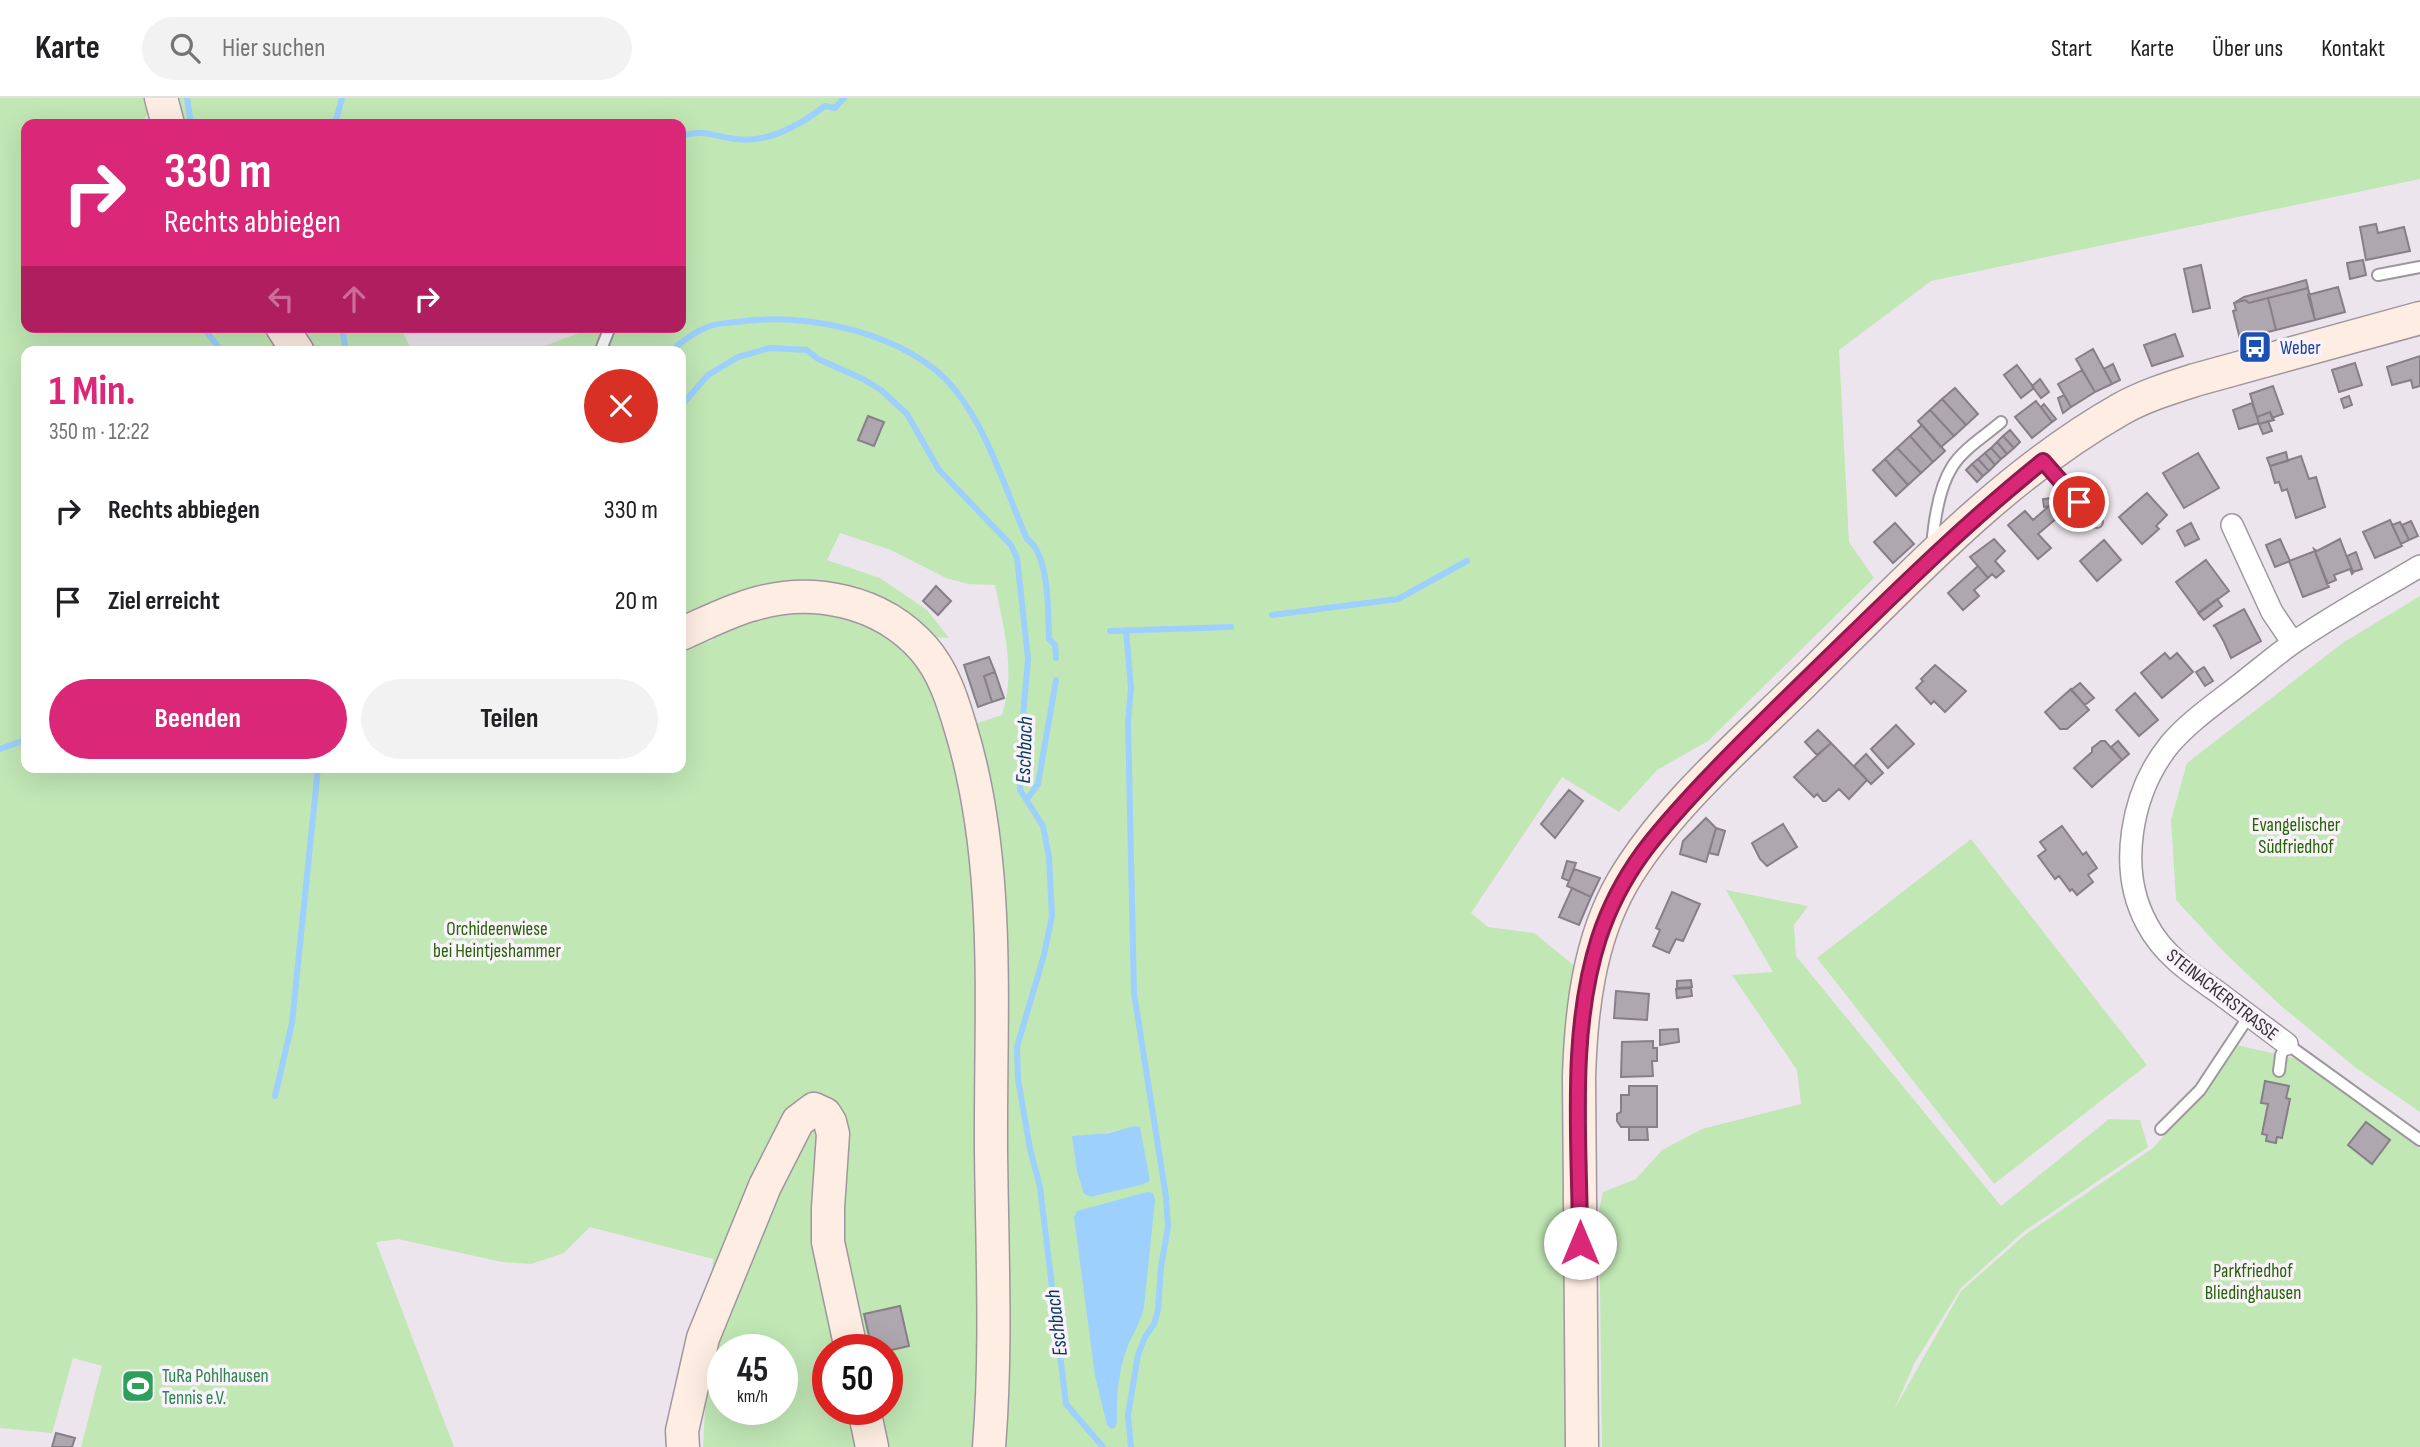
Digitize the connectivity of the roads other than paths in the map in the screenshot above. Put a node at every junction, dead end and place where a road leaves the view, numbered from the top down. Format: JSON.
{"nodes":[{"id":1,"x":161,"y":98,"type":"edge"},
{"id":2,"x":167,"y":119,"type":"edge"},
{"id":3,"x":2420,"y":267,"type":"edge"},
{"id":4,"x":2378,"y":275,"type":"dead end"},
{"id":5,"x":2420,"y":318,"type":"edge"},
{"id":6,"x":2001,"y":422,"type":"dead end"},
{"id":7,"x":2043,"y":461,"type":"junction"},
{"id":8,"x":2097,"y":522,"type":"dead end"},
{"id":9,"x":2232,"y":526,"type":"dead end"},
{"id":10,"x":1932,"y":557,"type":"junction"},
{"id":11,"x":2420,"y":566,"type":"edge"},
{"id":12,"x":686,"y":632,"type":"edge"},
{"id":13,"x":2293,"y":643,"type":"junction"},
{"id":14,"x":2249,"y":1016,"type":"junction"},
{"id":15,"x":2287,"y":1045,"type":"junction"},
{"id":16,"x":2278,"y":1072,"type":"dead end"},
{"id":17,"x":2161,"y":1129,"type":"dead end"},
{"id":18,"x":2420,"y":1140,"type":"edge"},
{"id":19,"x":848,"y":1334,"type":"edge"},
{"id":20,"x":867,"y":1425,"type":"edge"},
{"id":21,"x":683,"y":1447,"type":"edge"},
{"id":22,"x":872,"y":1447,"type":"edge"},
{"id":23,"x":989,"y":1447,"type":"edge"},
{"id":24,"x":1582,"y":1447,"type":"edge"}],
"edges":[{"from":1,"to":2,"type":"main road"},
{"from":3,"to":4,"type":"lane"},
{"from":5,"to":7,"type":"main road"},
{"from":6,"to":10,"type":"lane"},
{"from":7,"to":8,"type":"lane"},
{"from":7,"to":10,"type":"main road"},
{"from":9,"to":13,"type":"street"},
{"from":10,"to":24,"type":"main road"},
{"from":11,"to":13,"type":"street","name":"STEINACKERSTRASSE"},
{"from":12,"to":23,"type":"main road"},
{"from":13,"to":14,"type":"street","name":"STEINACKERSTRASSE"},
{"from":14,"to":15,"type":"street","name":"STEINACKERSTRASSE"},
{"from":14,"to":17,"type":"lane"},
{"from":15,"to":16,"type":"lane"},
{"from":15,"to":18,"type":"lane","name":"STEINACKERSTRASSE"},
{"from":19,"to":21,"type":"main road"},
{"from":20,"to":22,"type":"main road"}]}
